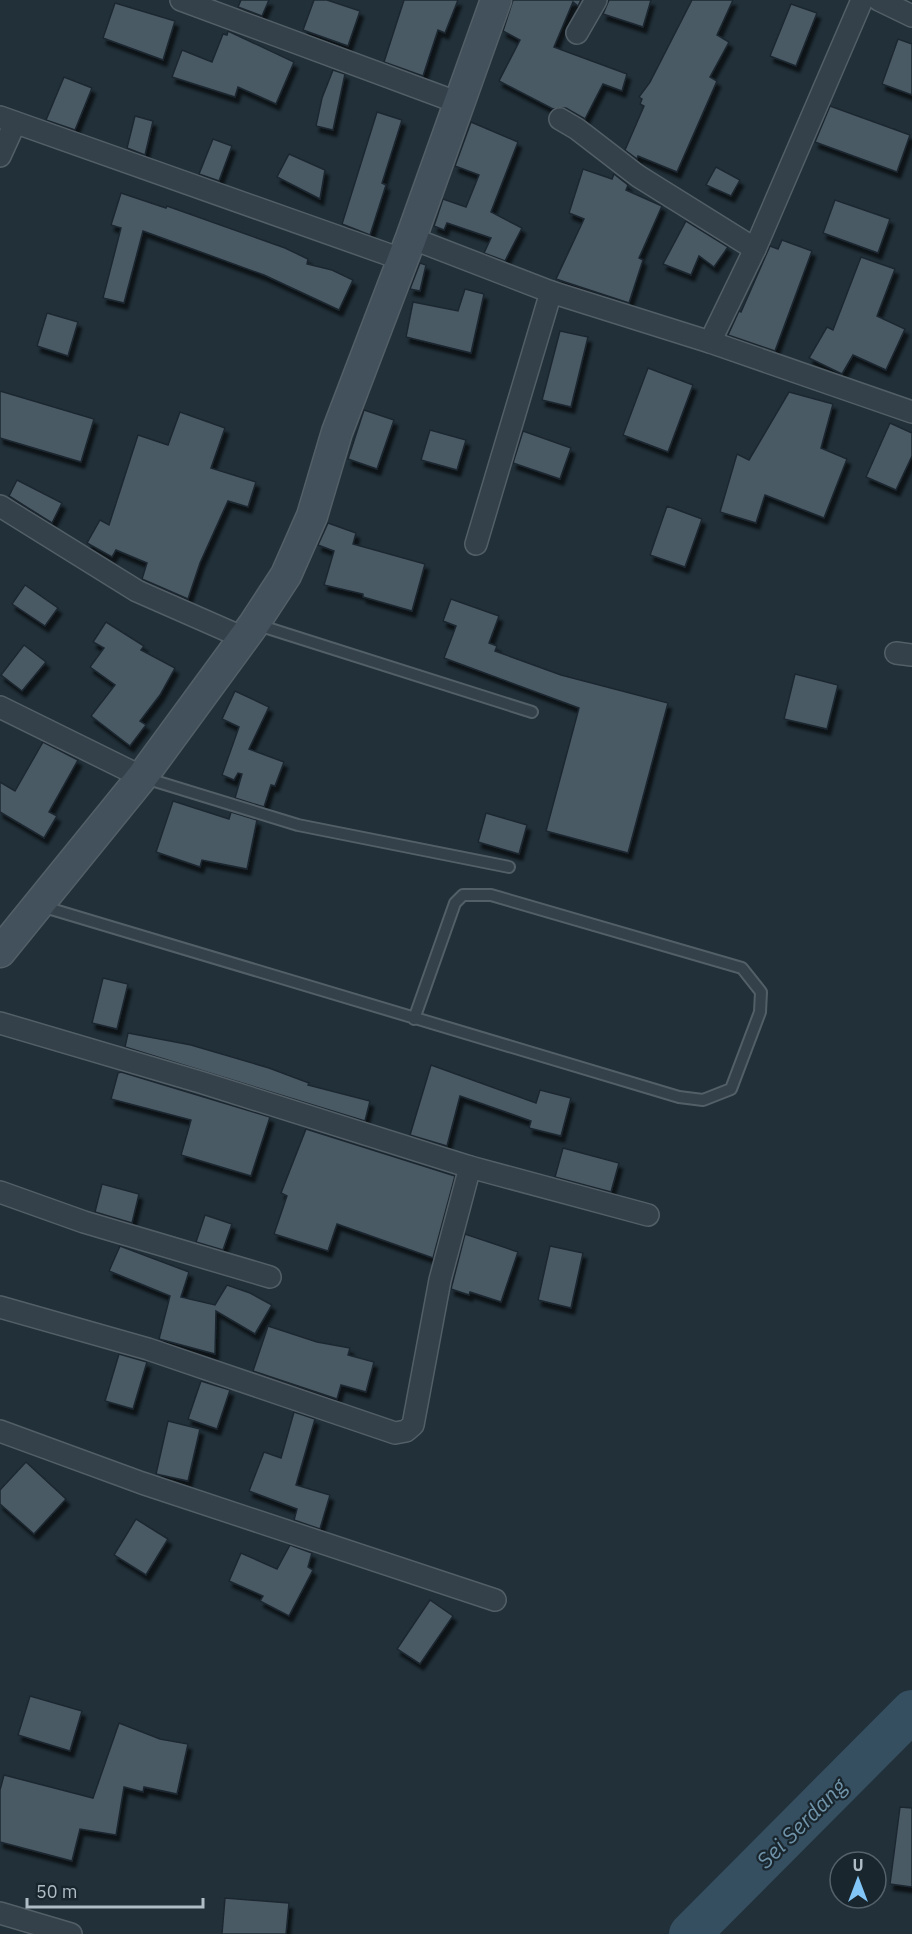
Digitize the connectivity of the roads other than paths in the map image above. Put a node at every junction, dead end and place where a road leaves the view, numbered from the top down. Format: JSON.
{"nodes":[{"id":1,"x":181,"y":0,"type":"edge"},
{"id":2,"x":496,"y":0,"type":"edge"},
{"id":3,"x":596,"y":0,"type":"edge"},
{"id":4,"x":862,"y":0,"type":"edge"},
{"id":5,"x":879,"y":0,"type":"edge"},
{"id":6,"x":912,"y":16,"type":"edge"},
{"id":7,"x":577,"y":33,"type":"dead end"},
{"id":8,"x":459,"y":103,"type":"junction"},
{"id":9,"x":560,"y":119,"type":"dead end"},
{"id":10,"x":7,"y":120,"type":"edge"},
{"id":11,"x":0,"y":156,"type":"edge"},
{"id":12,"x":406,"y":248,"type":"junction"},
{"id":13,"x":755,"y":249,"type":"junction"},
{"id":14,"x":551,"y":292,"type":"junction"},
{"id":15,"x":711,"y":342,"type":"junction"},
{"id":16,"x":912,"y":412,"type":"edge"},
{"id":17,"x":0,"y":506,"type":"edge"},
{"id":18,"x":476,"y":544,"type":"dead end"},
{"id":19,"x":249,"y":631,"type":"junction"},
{"id":20,"x":0,"y":707,"type":"edge"},
{"id":21,"x":532,"y":712,"type":"dead end"},
{"id":22,"x":142,"y":777,"type":"junction"},
{"id":23,"x":509,"y":867,"type":"dead end"},
{"id":24,"x":39,"y":906,"type":"junction"},
{"id":25,"x":0,"y":952,"type":"edge"},
{"id":26,"x":414,"y":1019,"type":"junction"},
{"id":27,"x":0,"y":1023,"type":"edge"},
{"id":28,"x":470,"y":1167,"type":"junction"},
{"id":29,"x":0,"y":1192,"type":"edge"},
{"id":30,"x":648,"y":1215,"type":"dead end"},
{"id":31,"x":270,"y":1277,"type":"dead end"},
{"id":32,"x":0,"y":1307,"type":"edge"},
{"id":33,"x":0,"y":1431,"type":"edge"},
{"id":34,"x":495,"y":1600,"type":"dead end"},
{"id":35,"x":0,"y":1913,"type":"edge"},
{"id":36,"x":71,"y":1934,"type":"edge"}],
"edges":[{"from":1,"to":8,"type":"street"},
{"from":2,"to":8,"type":"main road"},
{"from":3,"to":7,"type":"street"},
{"from":4,"to":13,"type":"street"},
{"from":5,"to":6,"type":"street"},
{"from":8,"to":12,"type":"main road"},
{"from":9,"to":13,"type":"street"},
{"from":10,"to":11,"type":"street"},
{"from":10,"to":12,"type":"street"},
{"from":12,"to":14,"type":"street"},
{"from":12,"to":19,"type":"main road"},
{"from":13,"to":15,"type":"street"},
{"from":14,"to":15,"type":"street"},
{"from":14,"to":18,"type":"street"},
{"from":15,"to":16,"type":"street"},
{"from":17,"to":19,"type":"street"},
{"from":19,"to":21,"type":"lane"},
{"from":19,"to":22,"type":"main road"},
{"from":20,"to":22,"type":"street"},
{"from":22,"to":23,"type":"lane"},
{"from":22,"to":24,"type":"main road"},
{"from":24,"to":25,"type":"main road"},
{"from":24,"to":26,"type":"lane"},
{"from":26,"to":26,"type":"lane"},
{"from":27,"to":28,"type":"street"},
{"from":28,"to":30,"type":"street"},
{"from":28,"to":32,"type":"street"},
{"from":29,"to":31,"type":"street"},
{"from":33,"to":34,"type":"street"},
{"from":35,"to":36,"type":"street"}]}
